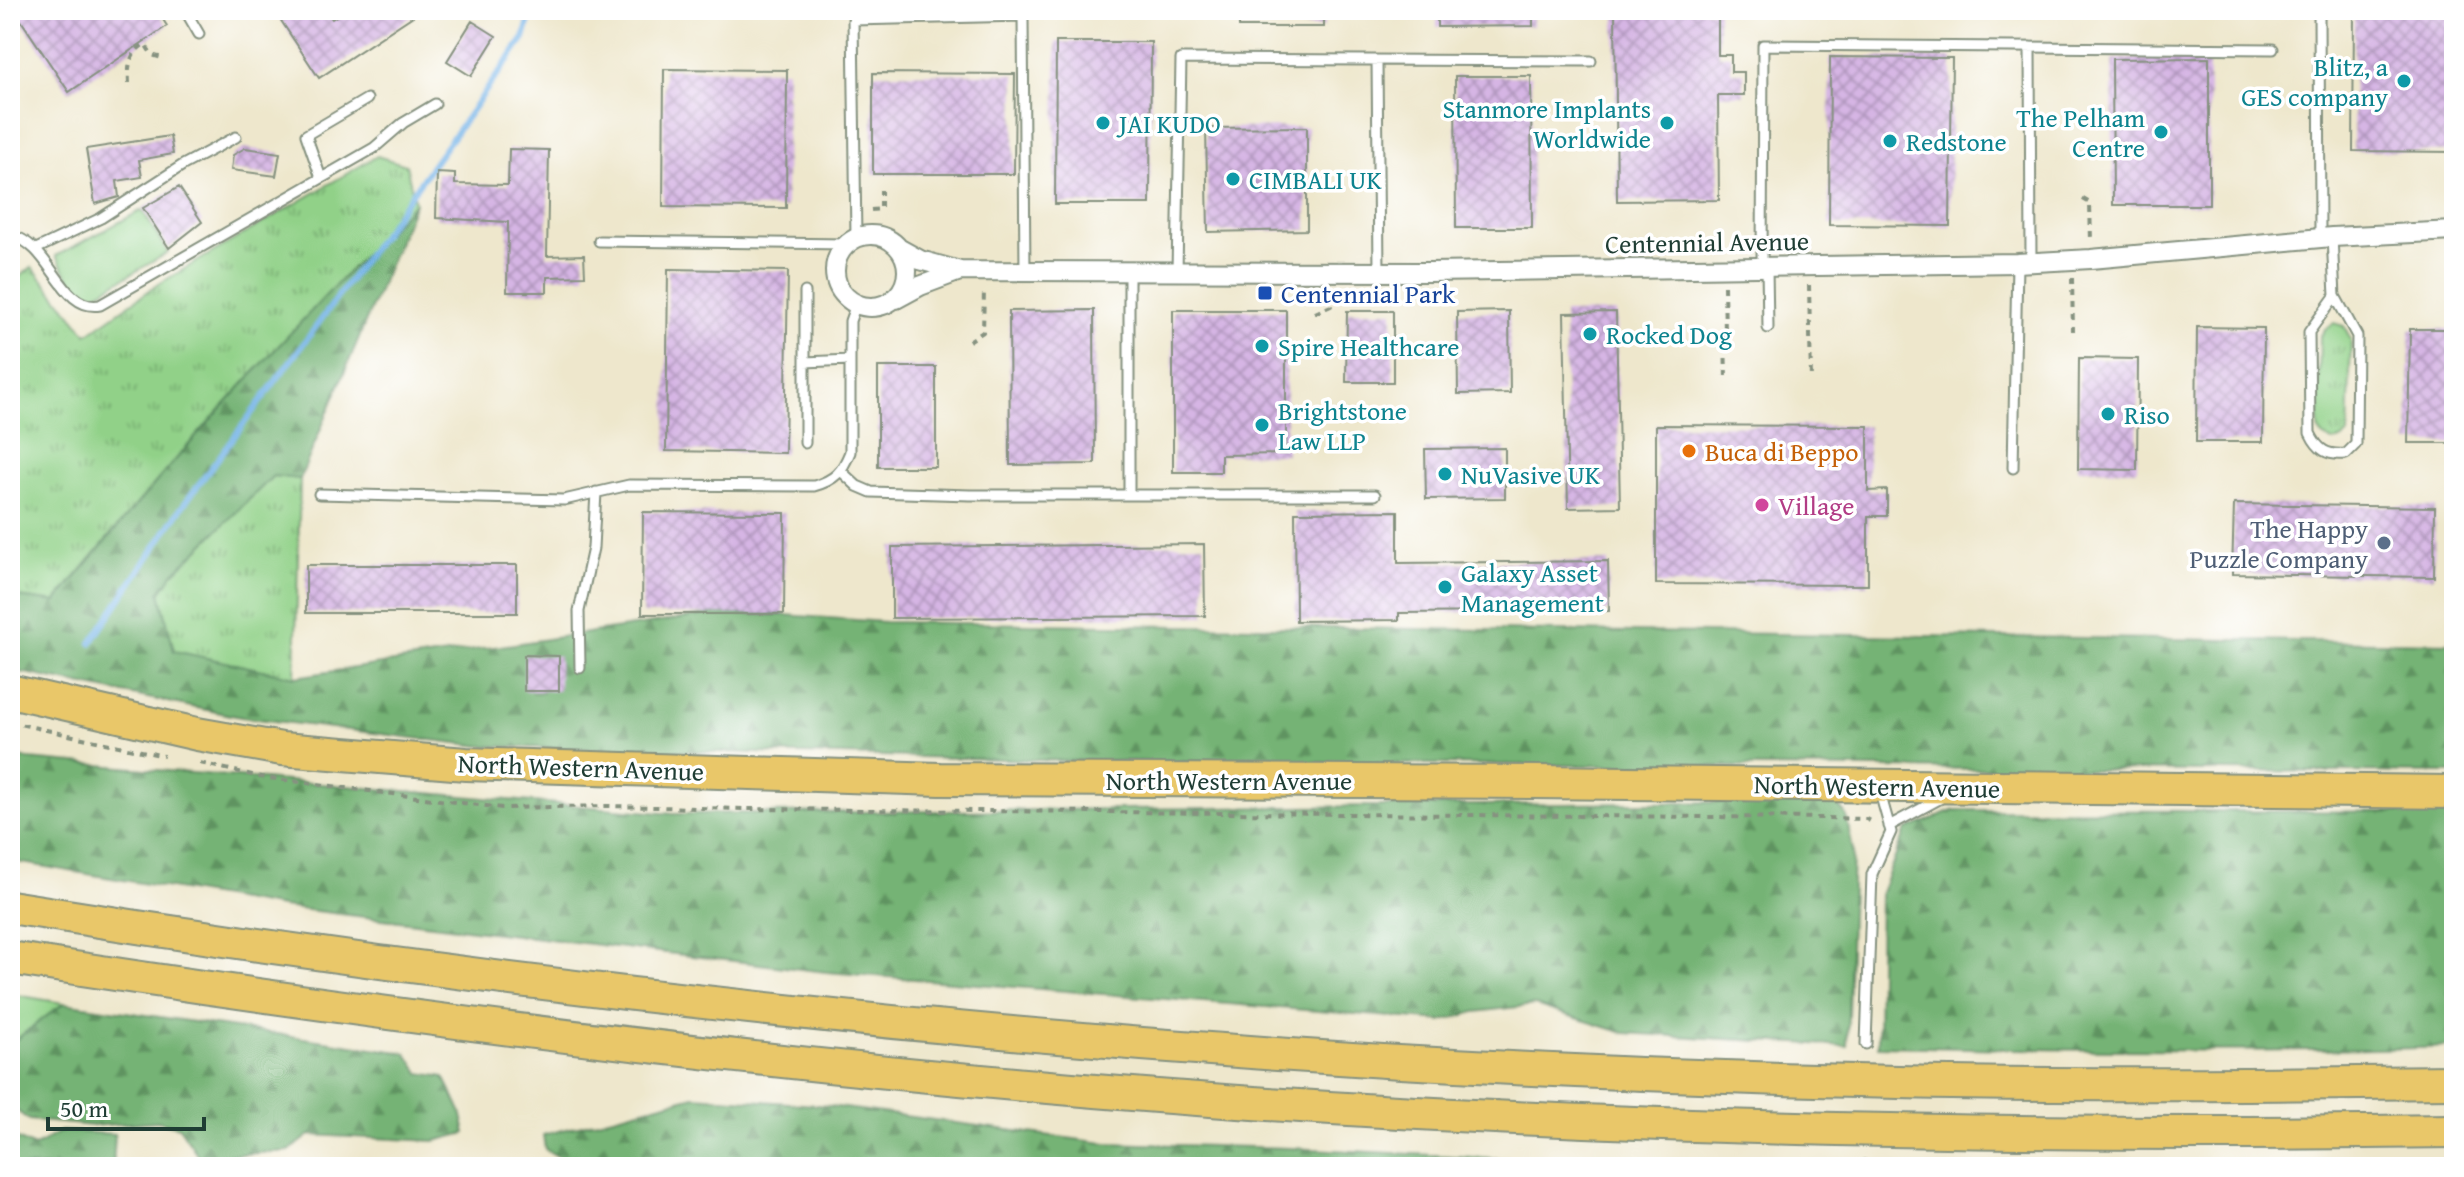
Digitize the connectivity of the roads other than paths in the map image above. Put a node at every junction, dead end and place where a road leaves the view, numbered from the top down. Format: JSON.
{"nodes":[{"id":1,"x":185,"y":10,"type":"edge"},
{"id":2,"x":2319,"y":10,"type":"edge"},
{"id":3,"x":199,"y":34,"type":"dead end"},
{"id":4,"x":2030,"y":47,"type":"junction"},
{"id":5,"x":2273,"y":49,"type":"dead end"},
{"id":6,"x":1377,"y":61,"type":"junction"},
{"id":7,"x":1591,"y":61,"type":"dead end"},
{"id":8,"x":367,"y":99,"type":"dead end"},
{"id":9,"x":435,"y":104,"type":"dead end"},
{"id":10,"x":236,"y":137,"type":"dead end"},
{"id":11,"x":321,"y":178,"type":"junction"},
{"id":12,"x":2454,"y":231,"type":"edge"},
{"id":13,"x":10,"y":235,"type":"edge"},
{"id":14,"x":2326,"y":238,"type":"junction"},
{"id":15,"x":599,"y":241,"type":"dead end"},
{"id":16,"x":851,"y":241,"type":"junction"},
{"id":17,"x":36,"y":249,"type":"junction"},
{"id":18,"x":900,"y":249,"type":"junction"},
{"id":19,"x":2024,"y":263,"type":"junction"},
{"id":20,"x":1765,"y":267,"type":"junction"},
{"id":21,"x":960,"y":271,"type":"junction"},
{"id":22,"x":1129,"y":271,"type":"junction"},
{"id":23,"x":1379,"y":271,"type":"junction"},
{"id":24,"x":1025,"y":272,"type":"junction"},
{"id":25,"x":1177,"y":272,"type":"junction"},
{"id":26,"x":805,"y":292,"type":"dead end"},
{"id":27,"x":2335,"y":296,"type":"junction"},
{"id":28,"x":893,"y":301,"type":"junction"},
{"id":29,"x":856,"y":304,"type":"junction"},
{"id":30,"x":1768,"y":328,"type":"dead end"},
{"id":31,"x":850,"y":360,"type":"junction"},
{"id":32,"x":805,"y":362,"type":"junction"},
{"id":33,"x":805,"y":443,"type":"dead end"},
{"id":34,"x":2013,"y":468,"type":"dead end"},
{"id":35,"x":842,"y":472,"type":"junction"},
{"id":36,"x":596,"y":492,"type":"junction"},
{"id":37,"x":319,"y":494,"type":"dead end"},
{"id":38,"x":1129,"y":495,"type":"junction"},
{"id":39,"x":1375,"y":495,"type":"dead end"},
{"id":40,"x":580,"y":668,"type":"dead end"},
{"id":41,"x":10,"y":691,"type":"edge"},
{"id":42,"x":1878,"y":787,"type":"junction"},
{"id":43,"x":1960,"y":787,"type":"junction"},
{"id":44,"x":2454,"y":792,"type":"edge"},
{"id":45,"x":1889,"y":826,"type":"junction"},
{"id":46,"x":10,"y":907,"type":"edge"},
{"id":47,"x":10,"y":958,"type":"edge"},
{"id":48,"x":1866,"y":1044,"type":"dead end"},
{"id":49,"x":2454,"y":1082,"type":"edge"},
{"id":50,"x":2454,"y":1131,"type":"edge"}],
"edges":[{"from":1,"to":3,"type":"lane"},
{"from":2,"to":14,"type":"lane"},
{"from":4,"to":5,"type":"lane"},
{"from":4,"to":19,"type":"lane"},
{"from":4,"to":20,"type":"lane"},
{"from":6,"to":7,"type":"lane"},
{"from":6,"to":23,"type":"lane"},
{"from":6,"to":25,"type":"lane"},
{"from":8,"to":11,"type":"lane"},
{"from":9,"to":11,"type":"lane"},
{"from":10,"to":17,"type":"lane"},
{"from":11,"to":17,"type":"lane"},
{"from":12,"to":14,"type":"street","name":"Centennial Avenue"},
{"from":13,"to":17,"type":"lane"},
{"from":14,"to":19,"type":"street","name":"Centennial Avenue"},
{"from":14,"to":27,"type":"lane"},
{"from":15,"to":16,"type":"lane"},
{"from":16,"to":18,"type":"street"},
{"from":16,"to":24,"type":"lane"},
{"from":16,"to":29,"type":"street"},
{"from":18,"to":21,"type":"street"},
{"from":18,"to":28,"type":"street"},
{"from":19,"to":20,"type":"street","name":"Centennial Avenue"},
{"from":19,"to":34,"type":"lane"},
{"from":20,"to":23,"type":"street","name":"Centennial Avenue"},
{"from":20,"to":30,"type":"lane"},
{"from":21,"to":24,"type":"street","name":"Centennial Avenue"},
{"from":21,"to":28,"type":"street"},
{"from":22,"to":24,"type":"street","name":"Centennial Avenue"},
{"from":22,"to":25,"type":"street","name":"Centennial Avenue"},
{"from":22,"to":38,"type":"lane"},
{"from":23,"to":25,"type":"street","name":"Centennial Avenue"},
{"from":26,"to":32,"type":"lane"},
{"from":27,"to":27,"type":"lane"},
{"from":28,"to":29,"type":"street"},
{"from":29,"to":31,"type":"lane"},
{"from":31,"to":32,"type":"lane"},
{"from":31,"to":35,"type":"lane"},
{"from":32,"to":33,"type":"lane"},
{"from":35,"to":36,"type":"lane"},
{"from":35,"to":38,"type":"lane"},
{"from":36,"to":37,"type":"lane"},
{"from":36,"to":40,"type":"lane"},
{"from":38,"to":39,"type":"lane"},
{"from":41,"to":42,"type":"highway","name":"North Western Avenue"},
{"from":42,"to":43,"type":"highway","name":"North Western Avenue"},
{"from":42,"to":45,"type":"lane"},
{"from":43,"to":44,"type":"highway","name":"North Western Avenue"},
{"from":43,"to":45,"type":"lane"},
{"from":45,"to":48,"type":"lane"},
{"from":46,"to":49,"type":"highway"},
{"from":47,"to":50,"type":"highway"}]}
